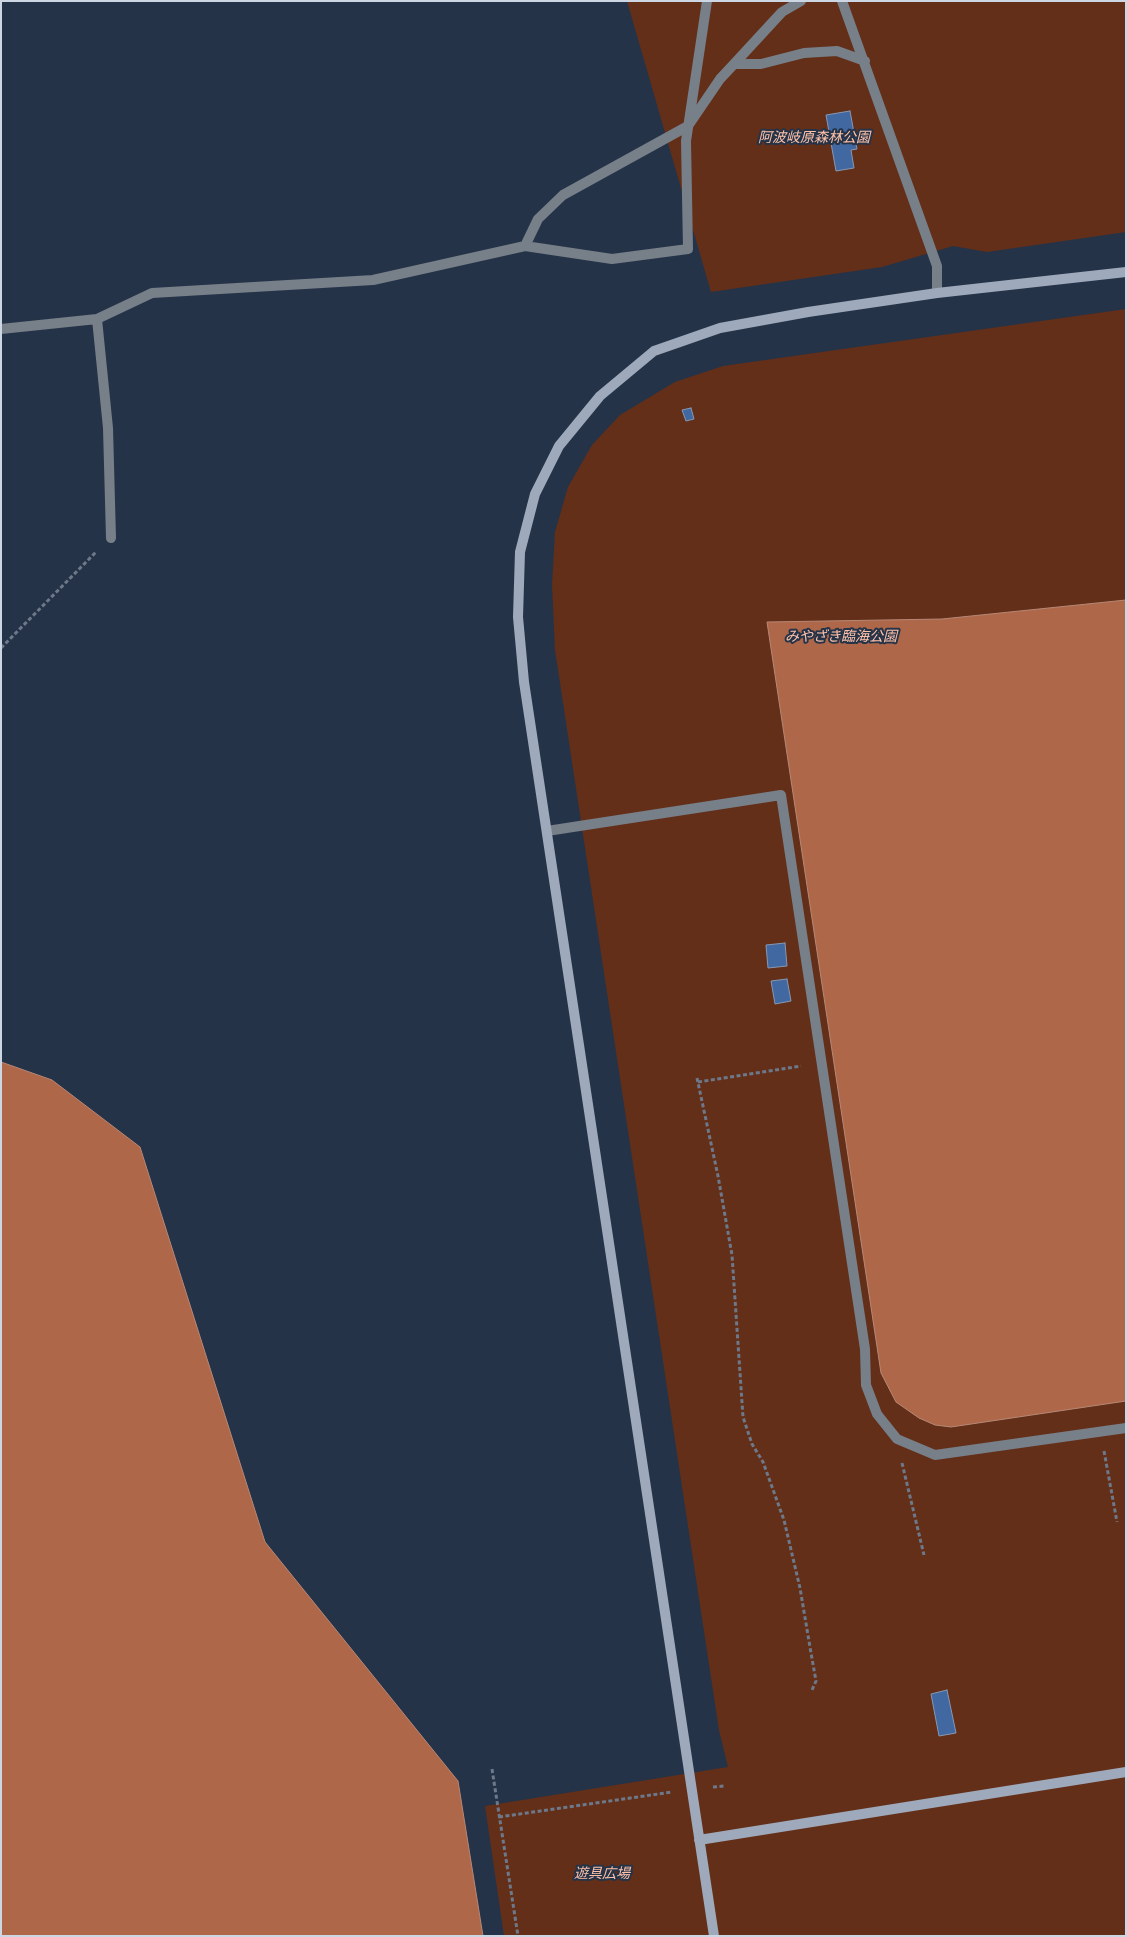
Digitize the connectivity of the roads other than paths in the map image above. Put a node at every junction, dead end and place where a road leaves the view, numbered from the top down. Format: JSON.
{"nodes":[{"id":1,"x":707,"y":1,"type":"edge"},
{"id":2,"x":801,"y":1,"type":"edge"},
{"id":3,"x":842,"y":1,"type":"edge"},
{"id":4,"x":865,"y":61,"type":"junction"},
{"id":5,"x":734,"y":64,"type":"junction"},
{"id":6,"x":688,"y":126,"type":"junction"},
{"id":7,"x":526,"y":246,"type":"junction"},
{"id":8,"x":1126,"y":272,"type":"edge"},
{"id":9,"x":937,"y":293,"type":"junction"},
{"id":10,"x":97,"y":319,"type":"junction"},
{"id":11,"x":1,"y":329,"type":"edge"},
{"id":12,"x":111,"y":538,"type":"road end"},
{"id":13,"x":547,"y":831,"type":"junction"},
{"id":14,"x":1126,"y":1428,"type":"edge"},
{"id":15,"x":1126,"y":1772,"type":"edge"},
{"id":16,"x":699,"y":1840,"type":"junction"},
{"id":17,"x":714,"y":1936,"type":"edge"}],
"edges":[{"from":1,"to":6,"type":"street"},
{"from":2,"to":5,"type":"street"},
{"from":3,"to":4,"type":"street"},
{"from":4,"to":5,"type":"street"},
{"from":4,"to":9,"type":"street"},
{"from":5,"to":6,"type":"street"},
{"from":6,"to":7,"type":"street"},
{"from":6,"to":7,"type":"street"},
{"from":7,"to":10,"type":"street"},
{"from":8,"to":9,"type":"street"},
{"from":9,"to":13,"type":"street"},
{"from":10,"to":11,"type":"street"},
{"from":10,"to":12,"type":"street"},
{"from":13,"to":14,"type":"street"},
{"from":13,"to":16,"type":"street"},
{"from":15,"to":16,"type":"street"},
{"from":16,"to":17,"type":"street"}]}
